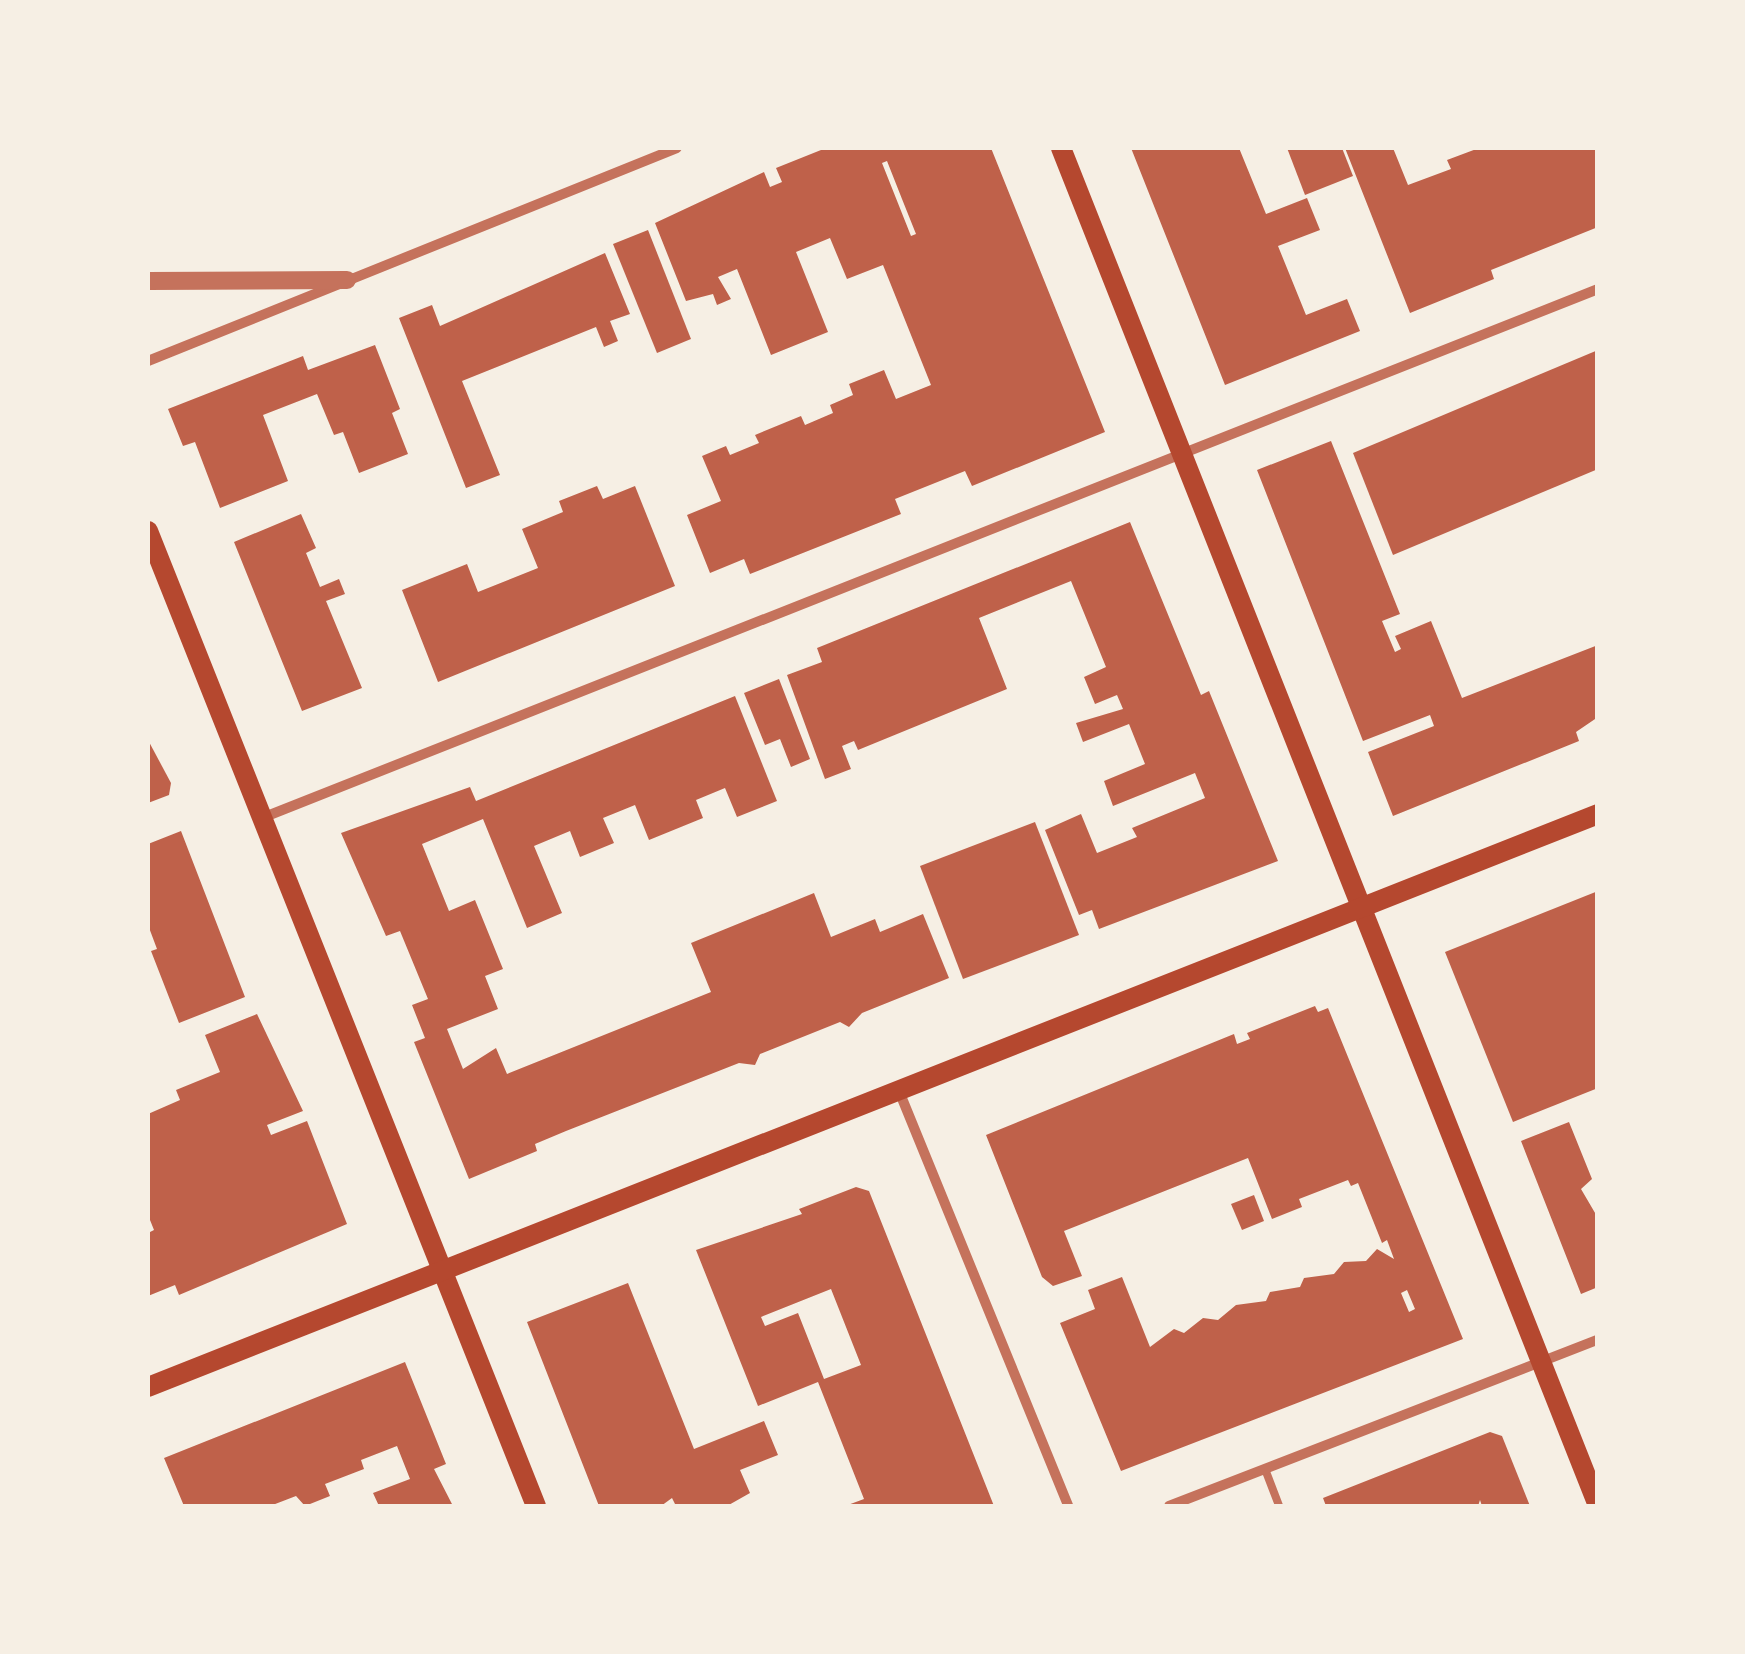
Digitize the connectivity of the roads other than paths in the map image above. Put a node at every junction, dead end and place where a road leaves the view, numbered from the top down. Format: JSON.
{"nodes":[{"id":1,"x":677,"y":148,"type":"edge"},
{"id":2,"x":1061,"y":148,"type":"edge"},
{"id":3,"x":347,"y":280,"type":"junction"},
{"id":4,"x":148,"y":281,"type":"edge"},
{"id":5,"x":1598,"y":289,"type":"edge"},
{"id":6,"x":148,"y":361,"type":"edge"},
{"id":7,"x":1182,"y":454,"type":"junction"},
{"id":8,"x":148,"y":531,"type":"edge"},
{"id":9,"x":1598,"y":814,"type":"edge"},
{"id":10,"x":261,"y":819,"type":"junction"},
{"id":11,"x":1362,"y":908,"type":"junction"},
{"id":12,"x":899,"y":1090,"type":"junction"},
{"id":13,"x":442,"y":1268,"type":"junction"},
{"id":14,"x":1598,"y":1340,"type":"edge"},
{"id":15,"x":1540,"y":1362,"type":"junction"},
{"id":16,"x":148,"y":1386,"type":"edge"},
{"id":17,"x":1264,"y":1469,"type":"junction"},
{"id":18,"x":536,"y":1506,"type":"edge"},
{"id":19,"x":1068,"y":1506,"type":"edge"},
{"id":20,"x":1169,"y":1506,"type":"edge"},
{"id":21,"x":1279,"y":1506,"type":"edge"},
{"id":22,"x":1598,"y":1506,"type":"edge"}],
"edges":[{"from":1,"to":3,"type":"street"},
{"from":2,"to":7,"type":"main road"},
{"from":3,"to":4,"type":"street"},
{"from":3,"to":6,"type":"street"},
{"from":5,"to":7,"type":"street"},
{"from":7,"to":10,"type":"street"},
{"from":7,"to":11,"type":"main road"},
{"from":8,"to":10,"type":"main road"},
{"from":9,"to":11,"type":"main road"},
{"from":10,"to":13,"type":"main road"},
{"from":11,"to":12,"type":"main road"},
{"from":11,"to":15,"type":"main road"},
{"from":12,"to":13,"type":"main road"},
{"from":12,"to":19,"type":"street"},
{"from":13,"to":16,"type":"main road"},
{"from":13,"to":18,"type":"main road"},
{"from":14,"to":15,"type":"street"},
{"from":15,"to":17,"type":"street"},
{"from":15,"to":22,"type":"main road"},
{"from":17,"to":20,"type":"street"},
{"from":17,"to":21,"type":"lane"}]}
